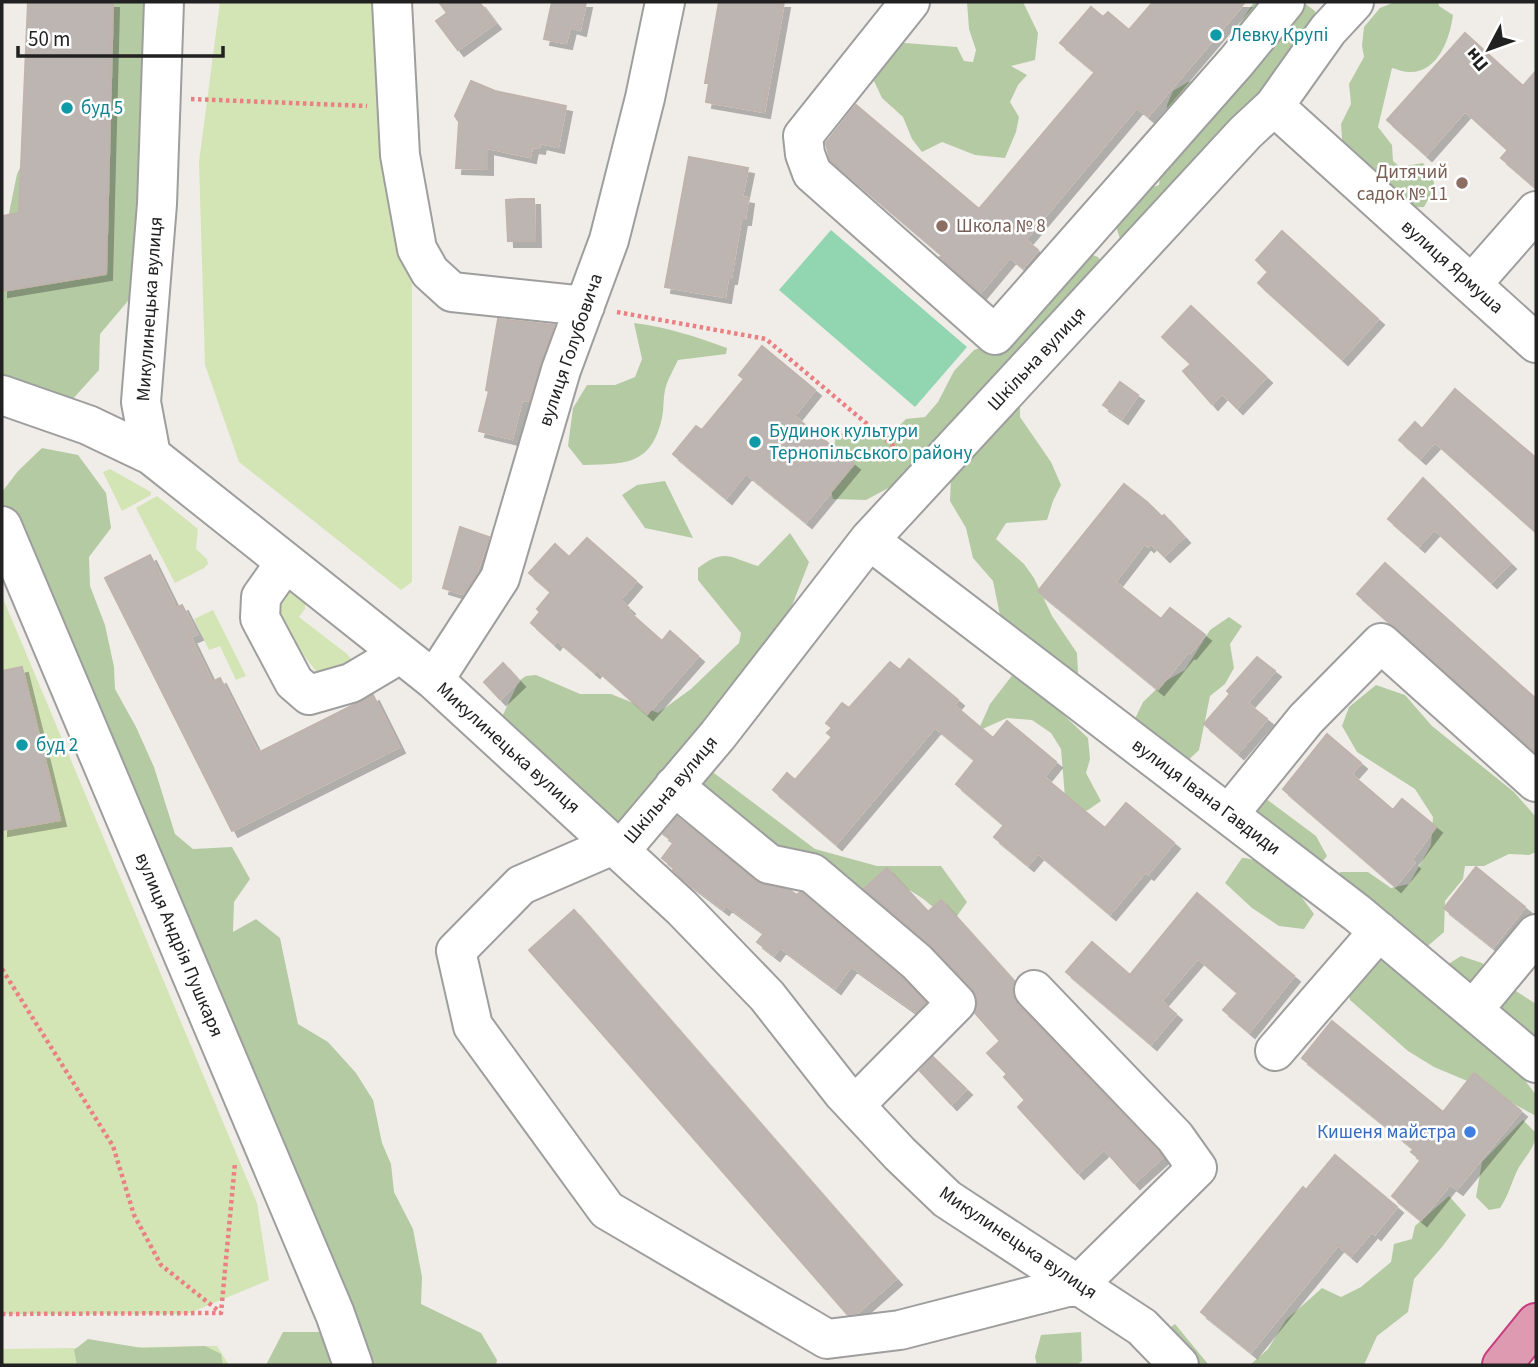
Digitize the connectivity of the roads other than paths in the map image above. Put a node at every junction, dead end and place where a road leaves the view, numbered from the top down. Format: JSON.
{"nodes":[{"id":1,"x":164,"y":2,"type":"edge"},
{"id":2,"x":392,"y":2,"type":"edge"},
{"id":3,"x":665,"y":2,"type":"edge"},
{"id":4,"x":910,"y":2,"type":"edge"},
{"id":5,"x":1285,"y":2,"type":"edge"},
{"id":6,"x":1295,"y":2,"type":"edge"},
{"id":7,"x":1354,"y":2,"type":"edge"},
{"id":8,"x":1328,"y":30,"type":"junction"},
{"id":9,"x":1274,"y":106,"type":"junction"},
{"id":10,"x":1536,"y":211,"type":"edge"},
{"id":11,"x":1472,"y":284,"type":"junction"},
{"id":12,"x":585,"y":306,"type":"junction"},
{"id":13,"x":1536,"y":343,"type":"edge"},
{"id":14,"x":2,"y":395,"type":"edge"},
{"id":15,"x":151,"y":455,"type":"junction"},
{"id":16,"x":2,"y":526,"type":"edge"},
{"id":17,"x":869,"y":540,"type":"junction"},
{"id":18,"x":285,"y":563,"type":"junction"},
{"id":19,"x":400,"y":654,"type":"junction"},
{"id":20,"x":434,"y":680,"type":"junction"},
{"id":21,"x":1536,"y":782,"type":"edge"},
{"id":22,"x":674,"y":786,"type":"junction"},
{"id":23,"x":1228,"y":814,"type":"junction"},
{"id":24,"x":616,"y":848,"type":"junction"},
{"id":25,"x":1378,"y":931,"type":"junction"},
{"id":26,"x":1536,"y":934,"type":"edge"},
{"id":27,"x":1034,"y":990,"type":"dead end"},
{"id":28,"x":1473,"y":1010,"type":"junction"},
{"id":29,"x":1275,"y":1051,"type":"dead end"},
{"id":30,"x":1536,"y":1063,"type":"edge"},
{"id":31,"x":855,"y":1105,"type":"junction"},
{"id":32,"x":1079,"y":1284,"type":"junction"},
{"id":33,"x":1536,"y":1323,"type":"edge"},
{"id":34,"x":353,"y":1365,"type":"edge"},
{"id":35,"x":1179,"y":1365,"type":"edge"},
{"id":36,"x":1502,"y":1365,"type":"edge"}],
"edges":[{"from":1,"to":15,"type":"street","name":"Микулинецька вулиця"},
{"from":2,"to":12,"type":"street"},
{"from":3,"to":12,"type":"street","name":"вулиця Голубовича"},
{"from":4,"to":5,"type":"street"},
{"from":6,"to":8,"type":"street"},
{"from":7,"to":8,"type":"street","name":"Шкільна вулиця"},
{"from":8,"to":9,"type":"street","name":"Шкільна вулиця"},
{"from":9,"to":11,"type":"street","name":"вулиця Ярмуша"},
{"from":9,"to":17,"type":"street","name":"Шкільна вулиця"},
{"from":10,"to":11,"type":"street"},
{"from":11,"to":13,"type":"street","name":"вулиця Ярмуша"},
{"from":12,"to":20,"type":"street","name":"вулиця Голубовича"},
{"from":14,"to":15,"type":"street"},
{"from":15,"to":18,"type":"street","name":"Микулинецька вулиця"},
{"from":16,"to":34,"type":"street","name":"вулиця Андрія Пушкаря"},
{"from":17,"to":22,"type":"street","name":"Шкільна вулиця"},
{"from":17,"to":23,"type":"street","name":"вулиця Івана Гавдиди"},
{"from":18,"to":19,"type":"street","name":"Микулинецька вулиця"},
{"from":18,"to":19,"type":"street"},
{"from":19,"to":20,"type":"street","name":"Микулинецька вулиця"},
{"from":20,"to":24,"type":"street","name":"Микулинецька вулиця"},
{"from":21,"to":23,"type":"street"},
{"from":22,"to":24,"type":"street","name":"Шкільна вулиця"},
{"from":22,"to":31,"type":"street"},
{"from":23,"to":25,"type":"street","name":"вулиця Івана Гавдиди"},
{"from":24,"to":31,"type":"street","name":"Микулинецька вулиця"},
{"from":24,"to":32,"type":"street"},
{"from":25,"to":28,"type":"street","name":"вулиця Івана Гавдиди"},
{"from":25,"to":29,"type":"street"},
{"from":26,"to":28,"type":"street"},
{"from":27,"to":32,"type":"street"},
{"from":28,"to":30,"type":"street","name":"вулиця Івана Гавдиди"},
{"from":31,"to":32,"type":"street","name":"Микулинецька вулиця"},
{"from":32,"to":35,"type":"street","name":"Микулинецька вулиця"},
{"from":33,"to":36,"type":"highway"}]}
